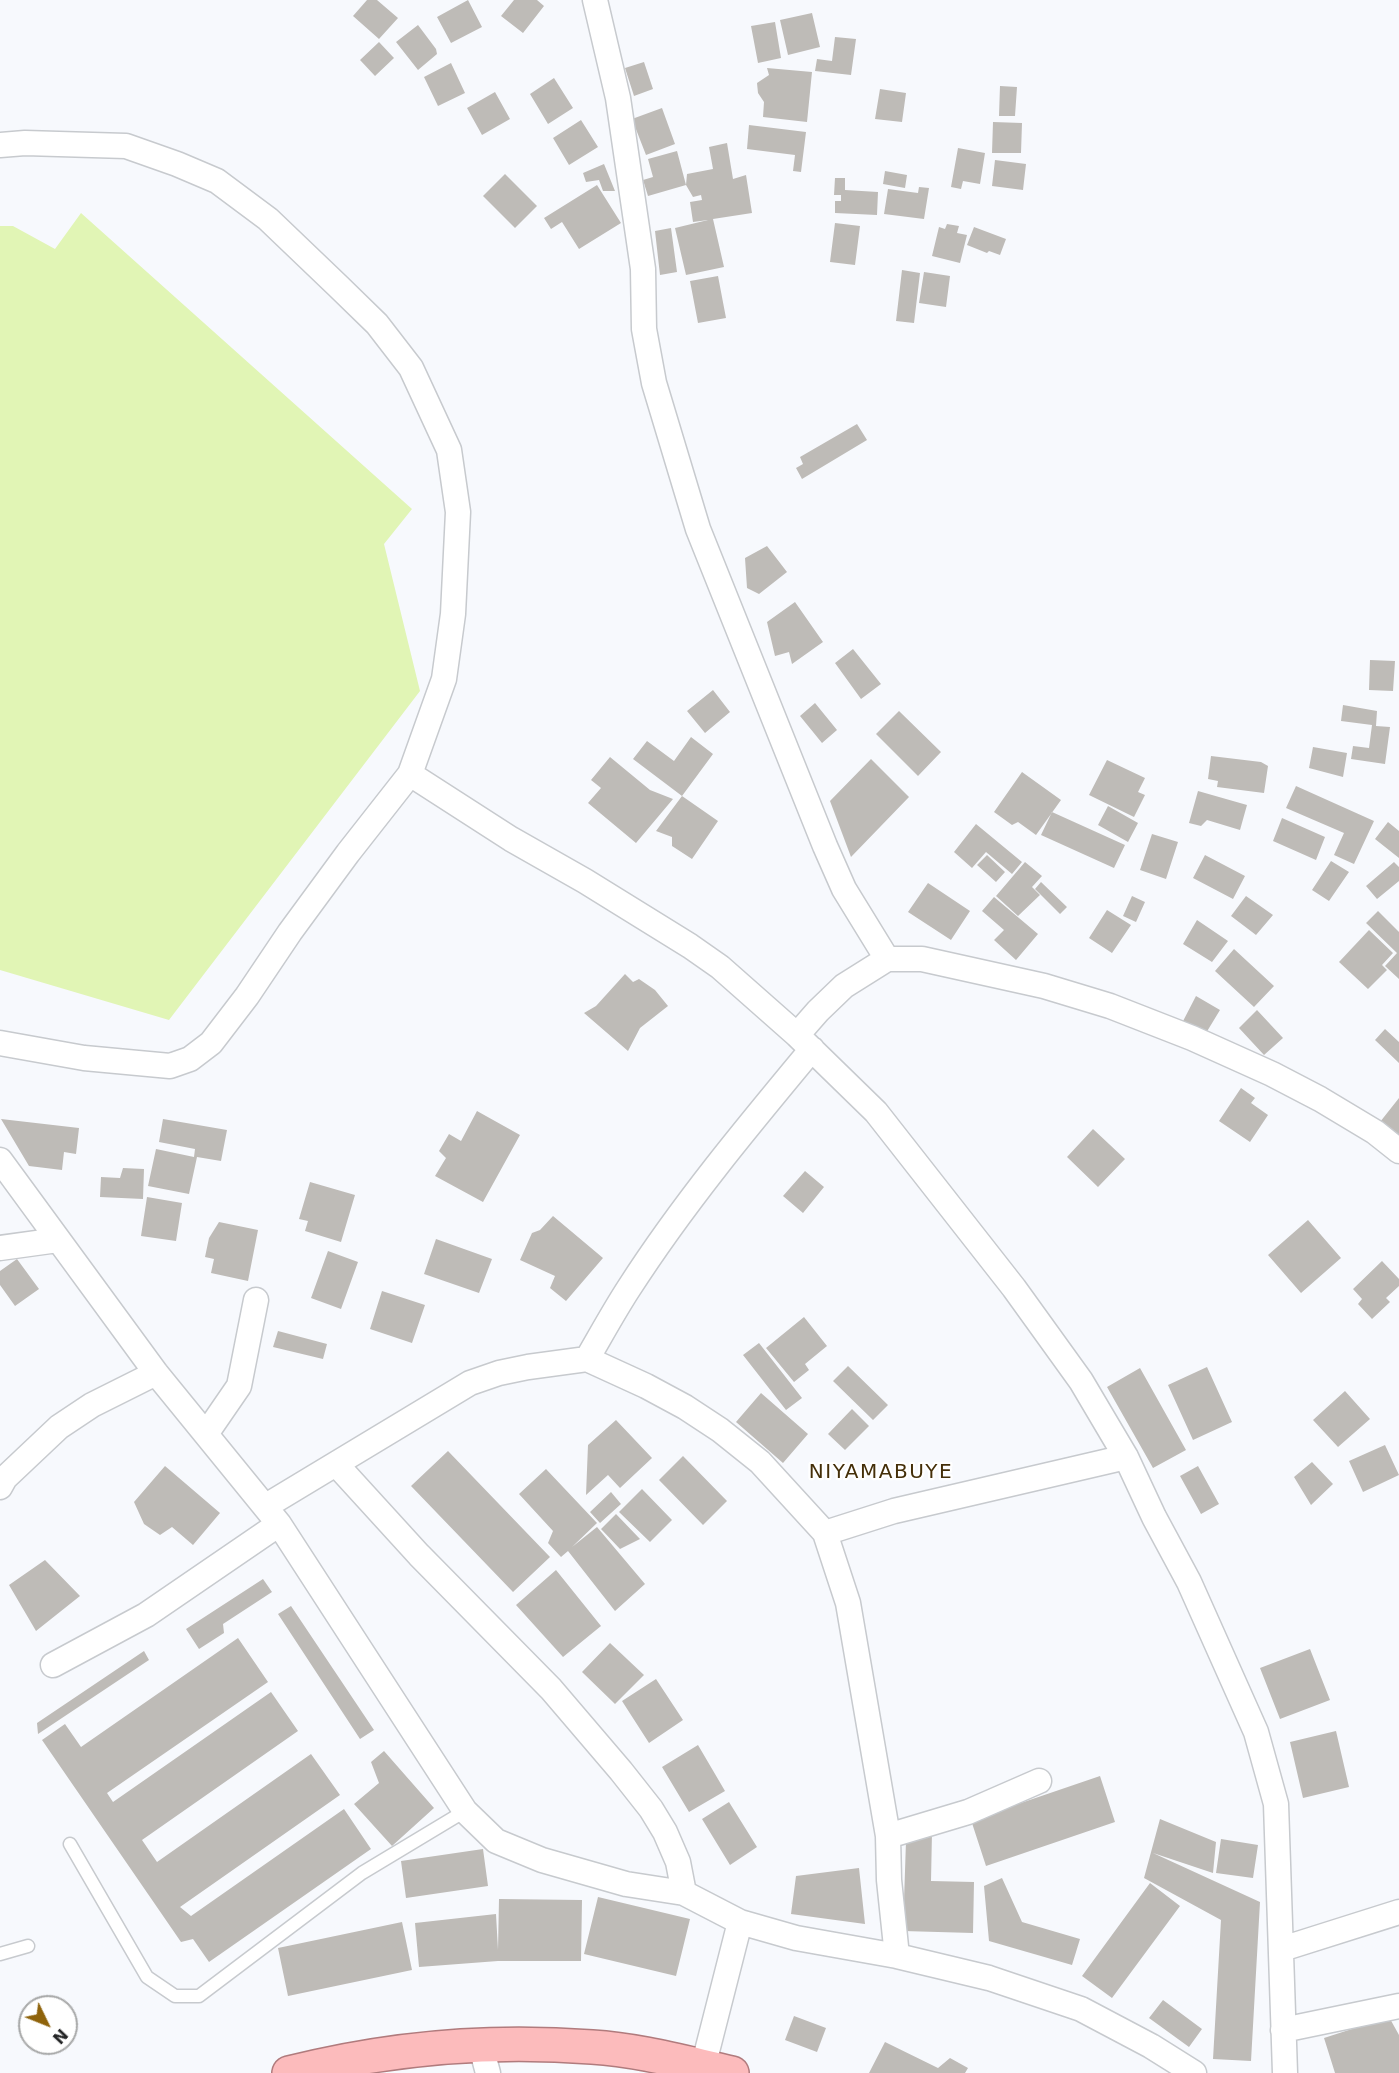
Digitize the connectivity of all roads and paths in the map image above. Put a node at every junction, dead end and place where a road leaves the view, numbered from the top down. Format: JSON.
{"nodes":[{"id":1,"x":595,"y":0,"type":"edge"},
{"id":2,"x":0,"y":145,"type":"edge"},
{"id":3,"x":410,"y":774,"type":"junction"},
{"id":4,"x":887,"y":959,"type":"junction"},
{"id":5,"x":804,"y":1042,"type":"junction"},
{"id":6,"x":0,"y":1043,"type":"edge"},
{"id":7,"x":1399,"y":1151,"type":"edge"},
{"id":8,"x":0,"y":1160,"type":"edge"},
{"id":9,"x":57,"y":1240,"type":"junction"},
{"id":10,"x":0,"y":1248,"type":"edge"},
{"id":11,"x":256,"y":1300,"type":"dead end"},
{"id":12,"x":586,"y":1359,"type":"junction"},
{"id":13,"x":156,"y":1373,"type":"junction"},
{"id":14,"x":206,"y":1434,"type":"junction"},
{"id":15,"x":1126,"y":1456,"type":"junction"},
{"id":16,"x":336,"y":1464,"type":"junction"},
{"id":17,"x":2,"y":1480,"type":"edge"},
{"id":18,"x":273,"y":1515,"type":"junction"},
{"id":19,"x":825,"y":1533,"type":"junction"},
{"id":20,"x":53,"y":1665,"type":"dead end"},
{"id":21,"x":1039,"y":1782,"type":"dead end"},
{"id":22,"x":465,"y":1811,"type":"junction"},
{"id":23,"x":888,"y":1836,"type":"junction"},
{"id":24,"x":70,"y":1844,"type":"dead end"},
{"id":25,"x":684,"y":1893,"type":"junction"},
{"id":26,"x":1399,"y":1912,"type":"edge"},
{"id":27,"x":740,"y":1922,"type":"junction"},
{"id":28,"x":28,"y":1946,"type":"dead end"},
{"id":29,"x":1282,"y":1949,"type":"junction"},
{"id":30,"x":0,"y":1954,"type":"edge"},
{"id":31,"x":897,"y":1956,"type":"junction"},
{"id":32,"x":1399,"y":2006,"type":"edge"},
{"id":33,"x":1283,"y":2030,"type":"junction"},
{"id":34,"x":484,"y":2058,"type":"edge"},
{"id":35,"x":717,"y":2070,"type":"edge"},
{"id":36,"x":289,"y":2073,"type":"edge"},
{"id":37,"x":1194,"y":2073,"type":"edge"},
{"id":38,"x":1285,"y":2073,"type":"edge"}],
"edges":[{"from":1,"to":4,"type":"street"},
{"from":2,"to":3,"type":"street"},
{"from":3,"to":5,"type":"street"},
{"from":3,"to":6,"type":"street"},
{"from":4,"to":5,"type":"street"},
{"from":4,"to":7,"type":"street"},
{"from":5,"to":12,"type":"street"},
{"from":5,"to":15,"type":"street"},
{"from":8,"to":9,"type":"street"},
{"from":9,"to":10,"type":"street"},
{"from":9,"to":13,"type":"street"},
{"from":11,"to":14,"type":"street"},
{"from":12,"to":16,"type":"street"},
{"from":12,"to":19,"type":"street"},
{"from":13,"to":14,"type":"street"},
{"from":13,"to":17,"type":"street"},
{"from":14,"to":18,"type":"street"},
{"from":15,"to":19,"type":"street"},
{"from":15,"to":29,"type":"street"},
{"from":16,"to":18,"type":"street"},
{"from":16,"to":25,"type":"street"},
{"from":18,"to":20,"type":"street"},
{"from":18,"to":22,"type":"street"},
{"from":19,"to":23,"type":"street"},
{"from":21,"to":23,"type":"street"},
{"from":22,"to":24,"type":"lane"},
{"from":22,"to":25,"type":"street"},
{"from":23,"to":31,"type":"street"},
{"from":25,"to":27,"type":"street"},
{"from":26,"to":29,"type":"street"},
{"from":27,"to":31,"type":"street"},
{"from":27,"to":35,"type":"street"},
{"from":28,"to":30,"type":"lane"},
{"from":29,"to":33,"type":"street"},
{"from":31,"to":37,"type":"street"},
{"from":32,"to":33,"type":"street"},
{"from":33,"to":38,"type":"street"},
{"from":34,"to":35,"type":"highway"},
{"from":34,"to":36,"type":"highway"}]}
